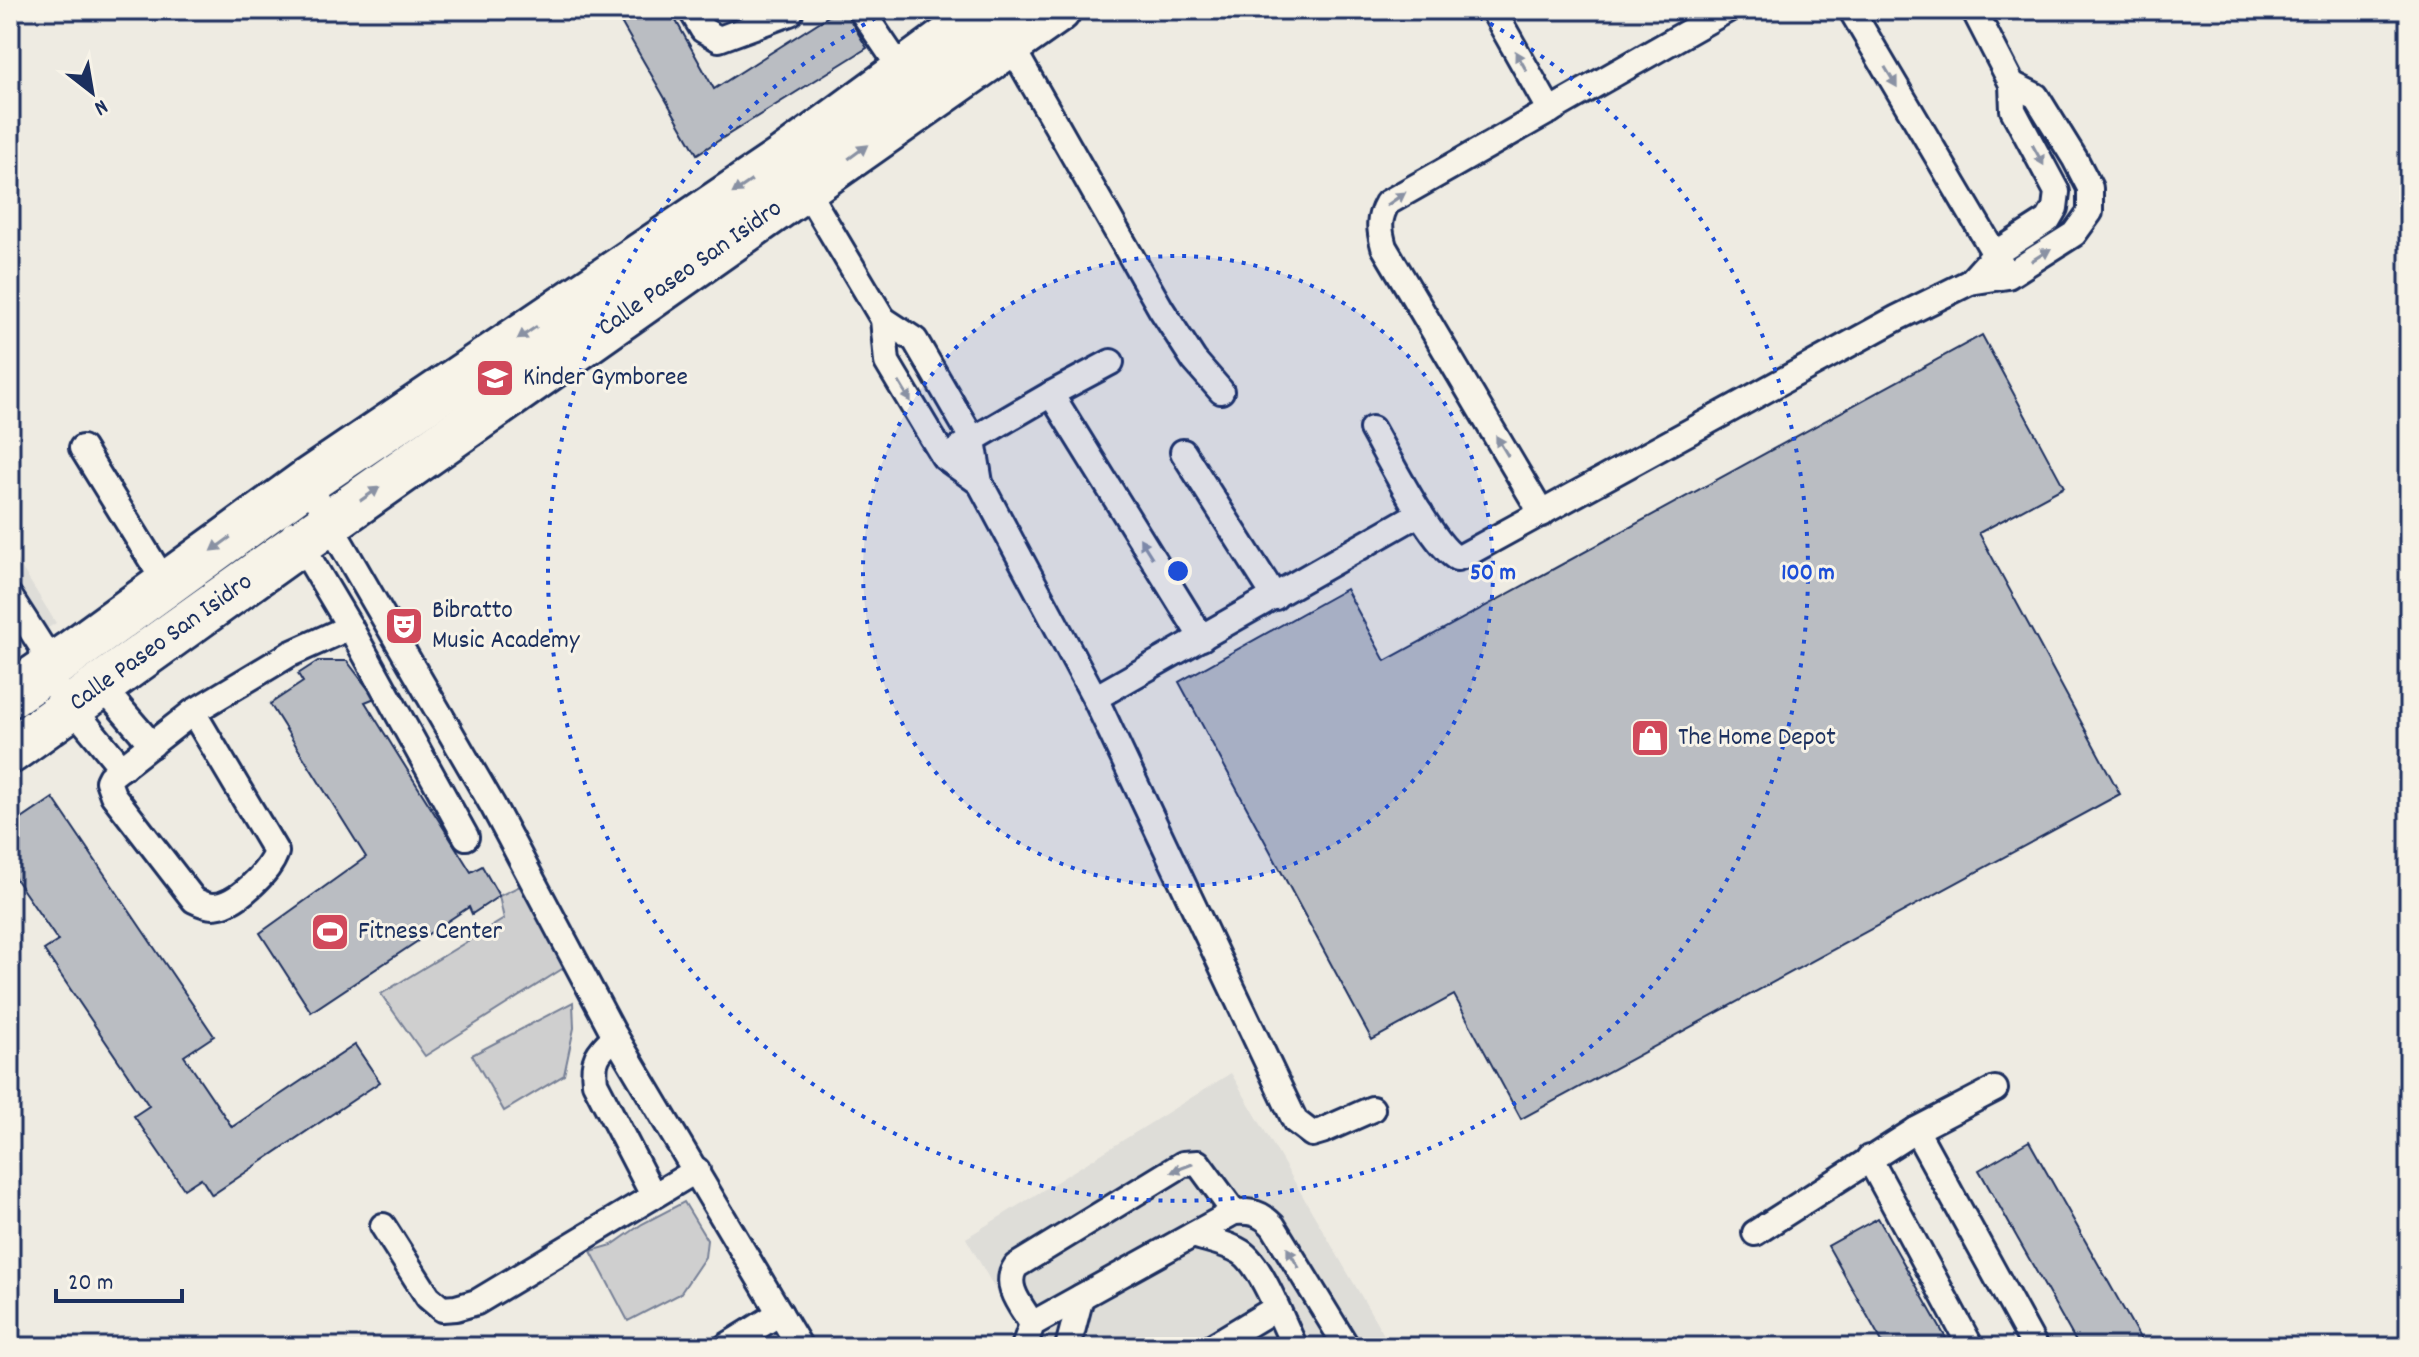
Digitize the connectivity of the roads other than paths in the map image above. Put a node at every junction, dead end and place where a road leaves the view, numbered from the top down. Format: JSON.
{"nodes":[{"id":1,"x":691,"y":10,"type":"edge"},
{"id":2,"x":861,"y":10,"type":"edge"},
{"id":3,"x":1058,"y":10,"type":"edge"},
{"id":4,"x":1493,"y":10,"type":"edge"},
{"id":5,"x":1727,"y":10,"type":"edge"},
{"id":6,"x":1851,"y":10,"type":"edge"},
{"id":7,"x":1974,"y":10,"type":"edge"},
{"id":8,"x":793,"y":11,"type":"edge"},
{"id":9,"x":996,"y":21,"type":"edge"},
{"id":10,"x":2012,"y":84,"type":"junction"},
{"id":11,"x":913,"y":88,"type":"junction"},
{"id":12,"x":1550,"y":111,"type":"junction"},
{"id":13,"x":796,"y":174,"type":"junction"},
{"id":14,"x":1995,"y":254,"type":"junction"},
{"id":15,"x":2008,"y":276,"type":"junction"},
{"id":16,"x":1970,"y":282,"type":"junction"},
{"id":17,"x":883,"y":319,"type":"junction"},
{"id":18,"x":1111,"y":362,"type":"dead end"},
{"id":19,"x":1221,"y":391,"type":"dead end"},
{"id":20,"x":1051,"y":394,"type":"junction"},
{"id":21,"x":1372,"y":429,"type":"dead end"},
{"id":22,"x":973,"y":440,"type":"junction"},
{"id":23,"x":82,"y":448,"type":"dead end"},
{"id":24,"x":1183,"y":452,"type":"dead end"},
{"id":25,"x":944,"y":457,"type":"junction"},
{"id":26,"x":980,"y":483,"type":"junction"},
{"id":27,"x":292,"y":493,"type":"junction"},
{"id":28,"x":1420,"y":513,"type":"junction"},
{"id":29,"x":1542,"y":514,"type":"junction"},
{"id":30,"x":314,"y":533,"type":"junction"},
{"id":31,"x":166,"y":584,"type":"junction"},
{"id":32,"x":10,"y":597,"type":"edge"},
{"id":33,"x":1275,"y":597,"type":"junction"},
{"id":34,"x":350,"y":627,"type":"junction"},
{"id":35,"x":1202,"y":638,"type":"junction"},
{"id":36,"x":41,"y":667,"type":"edge"},
{"id":37,"x":86,"y":696,"type":"junction"},
{"id":38,"x":1095,"y":698,"type":"junction"},
{"id":39,"x":193,"y":712,"type":"junction"},
{"id":40,"x":152,"y":745,"type":"junction"},
{"id":41,"x":10,"y":751,"type":"edge"},
{"id":42,"x":122,"y":768,"type":"junction"},
{"id":43,"x":466,"y":837,"type":"dead end"},
{"id":44,"x":615,"y":1036,"type":"junction"},
{"id":45,"x":1995,"y":1089,"type":"dead end"},
{"id":46,"x":1372,"y":1109,"type":"dead end"},
{"id":47,"x":1916,"y":1130,"type":"junction"},
{"id":48,"x":1869,"y":1158,"type":"junction"},
{"id":49,"x":697,"y":1170,"type":"junction"},
{"id":50,"x":653,"y":1195,"type":"junction"},
{"id":51,"x":1234,"y":1212,"type":"junction"},
{"id":52,"x":383,"y":1226,"type":"dead end"},
{"id":53,"x":1755,"y":1233,"type":"dead end"},
{"id":54,"x":1193,"y":1235,"type":"junction"},
{"id":55,"x":1081,"y":1297,"type":"junction"},
{"id":56,"x":1276,"y":1308,"type":"junction"},
{"id":57,"x":780,"y":1313,"type":"junction"},
{"id":58,"x":1028,"y":1336,"type":"edge"},
{"id":59,"x":725,"y":1347,"type":"edge"},
{"id":60,"x":800,"y":1347,"type":"edge"},
{"id":61,"x":1068,"y":1347,"type":"edge"},
{"id":62,"x":1211,"y":1347,"type":"edge"},
{"id":63,"x":1295,"y":1347,"type":"edge"},
{"id":64,"x":1347,"y":1347,"type":"edge"},
{"id":65,"x":1971,"y":1347,"type":"edge"},
{"id":66,"x":2035,"y":1347,"type":"edge"}],
"edges":[{"from":1,"to":8,"type":"lane"},
{"from":2,"to":11,"type":"lane"},
{"from":3,"to":9,"type":"main road","name":"Calle Paseo San Isidro"},
{"from":12,"to":4,"type":"lane","one_way":true},
{"from":5,"to":12,"type":"lane"},
{"from":6,"to":14,"type":"lane","one_way":true},
{"from":7,"to":10,"type":"lane"},
{"from":9,"to":11,"type":"main road","name":"Calle Paseo San Isidro"},
{"from":9,"to":19,"type":"lane"},
{"from":10,"to":14,"type":"lane","one_way":true},
{"from":15,"to":10,"type":"lane","one_way":true},
{"from":11,"to":13,"type":"main road","name":"Calle Paseo San Isidro"},
{"from":29,"to":12,"type":"lane","one_way":true},
{"from":13,"to":17,"type":"lane"},
{"from":13,"to":27,"type":"main road","name":"Calle Paseo San Isidro","one_way":true},
{"from":30,"to":13,"type":"main road","name":"Calle Paseo San Isidro","one_way":true},
{"from":14,"to":15,"type":"lane"},
{"from":14,"to":16,"type":"lane"},
{"from":15,"to":16,"type":"lane"},
{"from":16,"to":29,"type":"lane"},
{"from":17,"to":22,"type":"lane"},
{"from":17,"to":25,"type":"lane","one_way":true},
{"from":18,"to":20,"type":"lane"},
{"from":20,"to":22,"type":"lane"},
{"from":35,"to":20,"type":"lane","one_way":true},
{"from":21,"to":28,"type":"lane"},
{"from":22,"to":25,"type":"lane"},
{"from":22,"to":26,"type":"lane"},
{"from":23,"to":31,"type":"lane"},
{"from":24,"to":33,"type":"lane"},
{"from":25,"to":26,"type":"lane"},
{"from":26,"to":38,"type":"lane"},
{"from":27,"to":30,"type":"lane"},
{"from":27,"to":30,"type":"lane"},
{"from":27,"to":31,"type":"main road","name":"Calle Paseo San Isidro","one_way":true},
{"from":28,"to":29,"type":"lane"},
{"from":28,"to":33,"type":"lane"},
{"from":30,"to":34,"type":"lane"},
{"from":30,"to":37,"type":"main road","name":"Calle Paseo San Isidro"},
{"from":30,"to":44,"type":"lane"},
{"from":31,"to":36,"type":"main road","name":"Calle Paseo San Isidro"},
{"from":32,"to":36,"type":"lane"},
{"from":33,"to":35,"type":"lane"},
{"from":34,"to":39,"type":"lane"},
{"from":34,"to":43,"type":"lane"},
{"from":35,"to":38,"type":"lane"},
{"from":36,"to":37,"type":"lane"},
{"from":36,"to":37,"type":"lane"},
{"from":37,"to":40,"type":"lane"},
{"from":37,"to":41,"type":"main road","name":"Calle Paseo San Isidro"},
{"from":37,"to":42,"type":"lane"},
{"from":38,"to":46,"type":"lane"},
{"from":39,"to":40,"type":"lane"},
{"from":39,"to":42,"type":"lane"},
{"from":40,"to":42,"type":"lane"},
{"from":44,"to":49,"type":"lane"},
{"from":44,"to":50,"type":"lane"},
{"from":45,"to":47,"type":"lane"},
{"from":47,"to":48,"type":"lane"},
{"from":47,"to":66,"type":"lane"},
{"from":48,"to":53,"type":"lane"},
{"from":48,"to":65,"type":"lane"},
{"from":49,"to":50,"type":"lane"},
{"from":49,"to":57,"type":"lane"},
{"from":50,"to":52,"type":"lane"},
{"from":51,"to":54,"type":"lane"},
{"from":51,"to":58,"type":"lane","one_way":true},
{"from":64,"to":51,"type":"lane","one_way":true},
{"from":54,"to":55,"type":"lane"},
{"from":54,"to":56,"type":"lane"},
{"from":55,"to":58,"type":"lane"},
{"from":55,"to":61,"type":"lane"},
{"from":56,"to":62,"type":"lane"},
{"from":56,"to":63,"type":"lane"},
{"from":57,"to":59,"type":"lane"},
{"from":57,"to":60,"type":"lane"}]}
